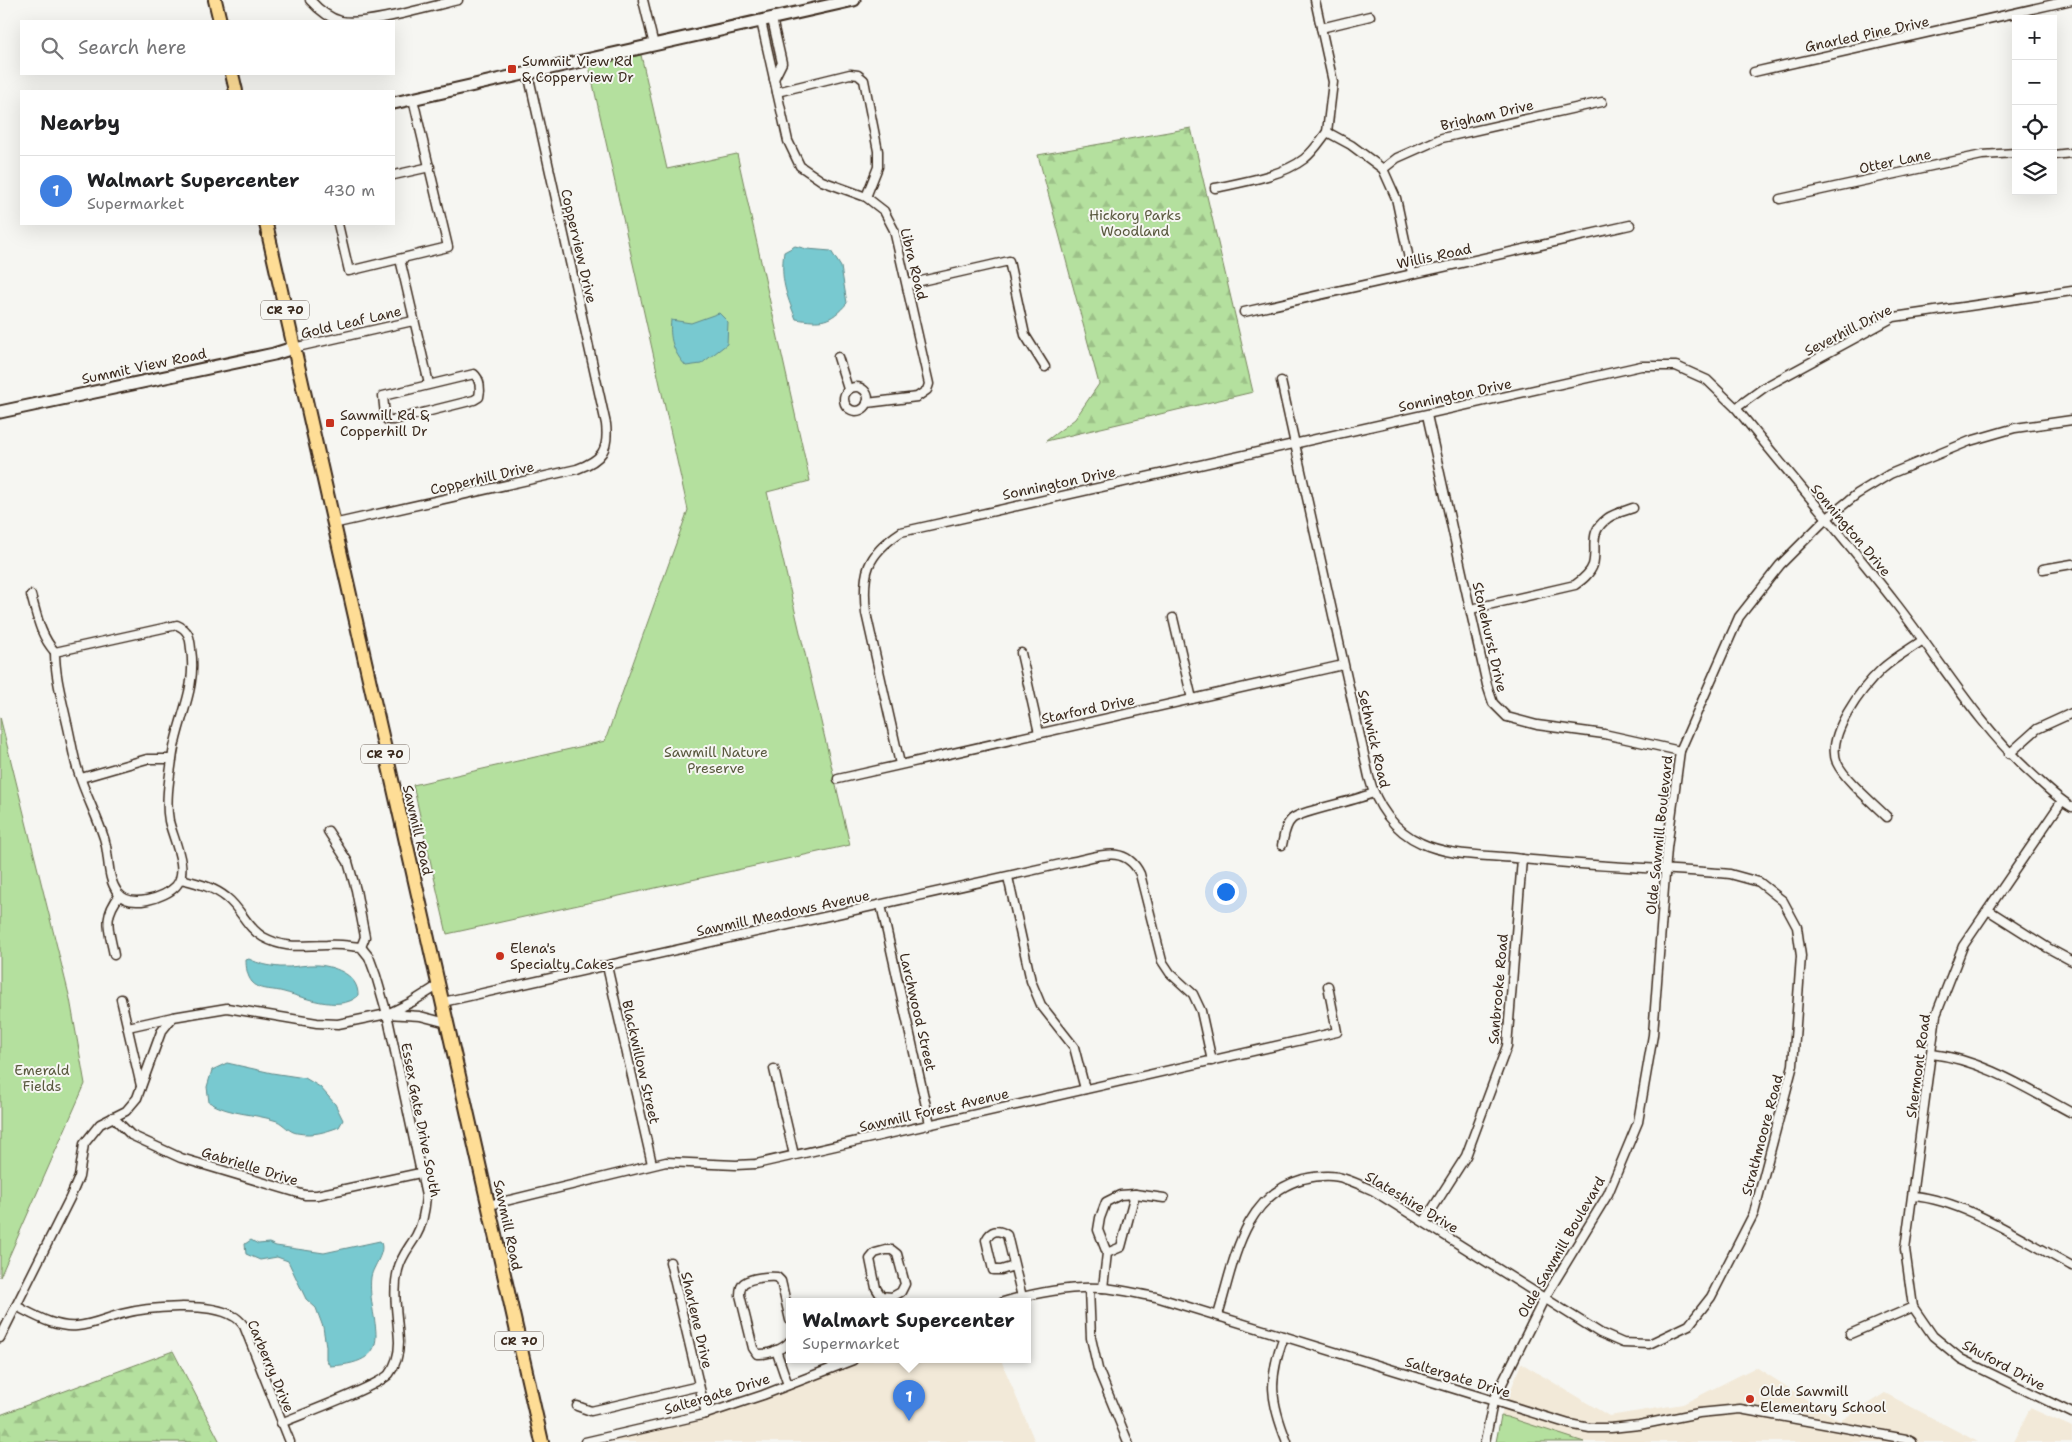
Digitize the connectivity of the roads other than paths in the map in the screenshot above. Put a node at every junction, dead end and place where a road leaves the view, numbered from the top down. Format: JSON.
{"nodes":[{"id":1,"x":215,"y":0,"type":"edge"},
{"id":2,"x":310,"y":0,"type":"edge"},
{"id":3,"x":458,"y":0,"type":"edge"},
{"id":4,"x":643,"y":0,"type":"edge"},
{"id":5,"x":854,"y":0,"type":"edge"},
{"id":6,"x":1315,"y":0,"type":"edge"},
{"id":7,"x":2072,"y":0,"type":"edge"},
{"id":8,"x":1370,"y":16,"type":"dead end"},
{"id":9,"x":220,"y":20,"type":"edge"},
{"id":10,"x":340,"y":20,"type":"edge"},
{"id":11,"x":368,"y":20,"type":"edge"},
{"id":12,"x":766,"y":20,"type":"junction"},
{"id":13,"x":1321,"y":28,"type":"junction"},
{"id":14,"x":654,"y":45,"type":"junction"},
{"id":15,"x":1754,"y":72,"type":"dead end"},
{"id":16,"x":528,"y":73,"type":"junction"},
{"id":17,"x":232,"y":75,"type":"edge"},
{"id":18,"x":236,"y":90,"type":"edge"},
{"id":19,"x":777,"y":92,"type":"junction"},
{"id":20,"x":413,"y":99,"type":"junction"},
{"id":21,"x":1602,"y":102,"type":"dead end"},
{"id":22,"x":395,"y":103,"type":"edge"},
{"id":23,"x":1327,"y":132,"type":"junction"},
{"id":24,"x":2012,"y":153,"type":"edge"},
{"id":25,"x":2072,"y":153,"type":"edge"},
{"id":26,"x":2057,"y":155,"type":"edge"},
{"id":27,"x":430,"y":167,"type":"junction"},
{"id":28,"x":1383,"y":169,"type":"junction"},
{"id":29,"x":395,"y":175,"type":"edge"},
{"id":30,"x":1215,"y":188,"type":"dead end"},
{"id":31,"x":866,"y":197,"type":"junction"},
{"id":32,"x":1780,"y":199,"type":"dead end"},
{"id":33,"x":266,"y":225,"type":"edge"},
{"id":34,"x":338,"y":225,"type":"edge"},
{"id":35,"x":1630,"y":225,"type":"dead end"},
{"id":36,"x":400,"y":259,"type":"junction"},
{"id":37,"x":1412,"y":273,"type":"junction"},
{"id":38,"x":908,"y":284,"type":"junction"},
{"id":39,"x":2072,"y":291,"type":"edge"},
{"id":40,"x":1244,"y":312,"type":"dead end"},
{"id":41,"x":413,"y":321,"type":"junction"},
{"id":42,"x":293,"y":348,"type":"junction"},
{"id":43,"x":838,"y":357,"type":"dead end"},
{"id":44,"x":1045,"y":367,"type":"dead end"},
{"id":45,"x":1281,"y":381,"type":"dead end"},
{"id":46,"x":429,"y":384,"type":"junction"},
{"id":47,"x":848,"y":389,"type":"junction"},
{"id":48,"x":867,"y":403,"type":"junction"},
{"id":49,"x":1736,"y":408,"type":"junction"},
{"id":50,"x":0,"y":412,"type":"edge"},
{"id":51,"x":1427,"y":415,"type":"junction"},
{"id":52,"x":2072,"y":420,"type":"edge"},
{"id":53,"x":606,"y":424,"type":"joint"},
{"id":54,"x":1295,"y":443,"type":"junction"},
{"id":55,"x":1633,"y":508,"type":"dead end"},
{"id":56,"x":1826,"y":519,"type":"junction"},
{"id":57,"x":333,"y":524,"type":"junction"},
{"id":58,"x":2072,"y":564,"type":"edge"},
{"id":59,"x":2043,"y":569,"type":"dead end"},
{"id":60,"x":31,"y":594,"type":"dead end"},
{"id":61,"x":1471,"y":609,"type":"junction"},
{"id":62,"x":1173,"y":618,"type":"dead end"},
{"id":63,"x":1923,"y":640,"type":"junction"},
{"id":64,"x":55,"y":652,"type":"junction"},
{"id":65,"x":1021,"y":652,"type":"dead end"},
{"id":66,"x":1344,"y":665,"type":"junction"},
{"id":67,"x":1192,"y":699,"type":"junction"},
{"id":68,"x":2072,"y":713,"type":"edge"},
{"id":69,"x":1039,"y":733,"type":"junction"},
{"id":70,"x":1680,"y":751,"type":"junction"},
{"id":71,"x":2009,"y":754,"type":"junction"},
{"id":72,"x":172,"y":760,"type":"junction"},
{"id":73,"x":900,"y":764,"type":"junction"},
{"id":74,"x":81,"y":778,"type":"junction"},
{"id":75,"x":838,"y":778,"type":"dead end"},
{"id":76,"x":1373,"y":793,"type":"junction"},
{"id":77,"x":2062,"y":801,"type":"junction"},
{"id":78,"x":2072,"y":807,"type":"edge"},
{"id":79,"x":1886,"y":817,"type":"dead end"},
{"id":80,"x":328,"y":831,"type":"dead end"},
{"id":81,"x":1282,"y":845,"type":"dead end"},
{"id":82,"x":1522,"y":859,"type":"junction"},
{"id":83,"x":1666,"y":869,"type":"junction"},
{"id":84,"x":1008,"y":877,"type":"junction"},
{"id":85,"x":181,"y":879,"type":"junction"},
{"id":86,"x":120,"y":895,"type":"junction"},
{"id":87,"x":881,"y":905,"type":"junction"},
{"id":88,"x":1988,"y":910,"type":"junction"},
{"id":89,"x":361,"y":947,"type":"junction"},
{"id":90,"x":114,"y":955,"type":"dead end"},
{"id":91,"x":2072,"y":961,"type":"edge"},
{"id":92,"x":607,"y":966,"type":"junction"},
{"id":93,"x":439,"y":985,"type":"junction"},
{"id":94,"x":1328,"y":986,"type":"dead end"},
{"id":95,"x":122,"y":999,"type":"dead end"},
{"id":96,"x":443,"y":1002,"type":"junction"},
{"id":97,"x":387,"y":1014,"type":"junction"},
{"id":98,"x":173,"y":1018,"type":"junction"},
{"id":99,"x":447,"y":1023,"type":"junction"},
{"id":100,"x":128,"y":1027,"type":"junction"},
{"id":101,"x":1932,"y":1054,"type":"junction"},
{"id":102,"x":1212,"y":1061,"type":"junction"},
{"id":103,"x":774,"y":1069,"type":"dead end"},
{"id":104,"x":141,"y":1086,"type":"junction"},
{"id":105,"x":1085,"y":1089,"type":"junction"},
{"id":106,"x":2072,"y":1113,"type":"edge"},
{"id":107,"x":113,"y":1117,"type":"junction"},
{"id":108,"x":930,"y":1124,"type":"junction"},
{"id":109,"x":794,"y":1155,"type":"junction"},
{"id":110,"x":652,"y":1164,"type":"junction"},
{"id":111,"x":420,"y":1173,"type":"junction"},
{"id":112,"x":1135,"y":1194,"type":"junction"},
{"id":113,"x":1913,"y":1196,"type":"junction"},
{"id":114,"x":1164,"y":1198,"type":"dead end"},
{"id":115,"x":489,"y":1205,"type":"junction"},
{"id":116,"x":1424,"y":1222,"type":"junction"},
{"id":117,"x":1107,"y":1253,"type":"junction"},
{"id":118,"x":670,"y":1262,"type":"dead end"},
{"id":119,"x":1014,"y":1266,"type":"junction"},
{"id":120,"x":2072,"y":1266,"type":"edge"},
{"id":121,"x":1089,"y":1288,"type":"junction"},
{"id":122,"x":1103,"y":1288,"type":"junction"},
{"id":123,"x":1022,"y":1297,"type":"junction"},
{"id":124,"x":888,"y":1298,"type":"edge"},
{"id":125,"x":895,"y":1298,"type":"edge"},
{"id":126,"x":1018,"y":1298,"type":"edge"},
{"id":127,"x":1544,"y":1299,"type":"junction"},
{"id":128,"x":786,"y":1303,"type":"edge"},
{"id":129,"x":16,"y":1306,"type":"junction"},
{"id":130,"x":1913,"y":1306,"type":"junction"},
{"id":131,"x":1218,"y":1315,"type":"junction"},
{"id":132,"x":1850,"y":1334,"type":"dead end"},
{"id":133,"x":1284,"y":1336,"type":"junction"},
{"id":134,"x":0,"y":1338,"type":"edge"},
{"id":135,"x":786,"y":1345,"type":"edge"},
{"id":136,"x":776,"y":1350,"type":"junction"},
{"id":137,"x":846,"y":1363,"type":"edge"},
{"id":138,"x":788,"y":1385,"type":"junction"},
{"id":139,"x":699,"y":1386,"type":"junction"},
{"id":140,"x":1493,"y":1402,"type":"junction"},
{"id":141,"x":578,"y":1406,"type":"dead end"},
{"id":142,"x":2072,"y":1413,"type":"edge"},
{"id":143,"x":706,"y":1414,"type":"junction"},
{"id":144,"x":282,"y":1423,"type":"junction"},
{"id":145,"x":290,"y":1442,"type":"edge"},
{"id":146,"x":542,"y":1442,"type":"edge"},
{"id":147,"x":585,"y":1442,"type":"edge"},
{"id":148,"x":1128,"y":1442,"type":"edge"},
{"id":149,"x":1287,"y":1442,"type":"edge"},
{"id":150,"x":1485,"y":1442,"type":"edge"},
{"id":151,"x":1912,"y":1442,"type":"edge"}],
"edges":[{"from":1,"to":9,"type":"main road"},
{"from":2,"to":10,"type":"street"},
{"from":3,"to":11,"type":"street"},
{"from":4,"to":14,"type":"street"},
{"from":5,"to":12,"type":"street"},
{"from":6,"to":13,"type":"street"},
{"from":7,"to":15,"type":"street","name":"Gnarled Pine Drive"},
{"from":8,"to":13,"type":"street"},
{"from":12,"to":14,"type":"street"},
{"from":12,"to":19,"type":"street","name":"Libra Road"},
{"from":13,"to":23,"type":"street"},
{"from":14,"to":16,"type":"street"},
{"from":16,"to":20,"type":"street"},
{"from":16,"to":53,"type":"street","name":"Copperview Drive"},
{"from":17,"to":18,"type":"main road"},
{"from":19,"to":31,"type":"street","name":"Libra Road"},
{"from":19,"to":31,"type":"street"},
{"from":20,"to":22,"type":"street"},
{"from":20,"to":27,"type":"street"},
{"from":21,"to":28,"type":"street","name":"Brigham Drive"},
{"from":23,"to":28,"type":"street"},
{"from":23,"to":30,"type":"street"},
{"from":24,"to":32,"type":"street","name":"Otter Lane"},
{"from":25,"to":26,"type":"street"},
{"from":27,"to":29,"type":"street"},
{"from":27,"to":36,"type":"street"},
{"from":28,"to":37,"type":"street"},
{"from":31,"to":38,"type":"street","name":"Libra Road"},
{"from":33,"to":42,"type":"main road","name":"Sawmill Road","number":"CR 70"},
{"from":34,"to":36,"type":"street"},
{"from":35,"to":37,"type":"street","name":"Willis Road"},
{"from":36,"to":41,"type":"street","name":"Gold Leaf Lane"},
{"from":37,"to":40,"type":"street","name":"Willis Road"},
{"from":38,"to":44,"type":"street"},
{"from":38,"to":48,"type":"street","name":"Libra Road"},
{"from":39,"to":49,"type":"street","name":"Severhill Drive"},
{"from":41,"to":42,"type":"street","name":"Gold Leaf Lane"},
{"from":41,"to":46,"type":"street","name":"Gold Leaf Lane"},
{"from":42,"to":50,"type":"street","name":"Summit View Road"},
{"from":42,"to":57,"type":"main road","name":"Sawmill Road","number":"CR 70"},
{"from":43,"to":47,"type":"street"},
{"from":45,"to":54,"type":"street","name":"Sethwick Road"},
{"from":46,"to":46,"type":"street"},
{"from":47,"to":48,"type":"street"},
{"from":47,"to":48,"type":"street"},
{"from":49,"to":51,"type":"street","name":"Sonnington Drive"},
{"from":49,"to":56,"type":"street","name":"Sonnington Drive"},
{"from":51,"to":54,"type":"street","name":"Sonnington Drive"},
{"from":51,"to":61,"type":"street","name":"Stonehurst Drive"},
{"from":52,"to":56,"type":"street","name":"Olde Sawmill Boulevard"},
{"from":53,"to":57,"type":"street","name":"Copperhill Drive"},
{"from":54,"to":66,"type":"street","name":"Sethwick Road"},
{"from":54,"to":73,"type":"street","name":"Sonnington Drive"},
{"from":55,"to":61,"type":"street"},
{"from":56,"to":63,"type":"street","name":"Sonnington Drive"},
{"from":56,"to":70,"type":"street","name":"Olde Sawmill Boulevard"},
{"from":57,"to":93,"type":"main road","name":"Sawmill Road","number":"CR 70"},
{"from":58,"to":59,"type":"street"},
{"from":60,"to":64,"type":"street"},
{"from":61,"to":70,"type":"street","name":"Stonehurst Drive"},
{"from":62,"to":67,"type":"street"},
{"from":63,"to":71,"type":"street","name":"Sonnington Drive"},
{"from":63,"to":79,"type":"street"},
{"from":64,"to":72,"type":"street"},
{"from":64,"to":74,"type":"street"},
{"from":65,"to":69,"type":"street"},
{"from":66,"to":67,"type":"street","name":"Starford Drive"},
{"from":66,"to":76,"type":"street","name":"Sethwick Road"},
{"from":67,"to":69,"type":"street","name":"Starford Drive"},
{"from":68,"to":71,"type":"street"},
{"from":69,"to":73,"type":"street","name":"Starford Drive"},
{"from":70,"to":83,"type":"street","name":"Olde Sawmill Boulevard"},
{"from":71,"to":77,"type":"street","name":"Sonnington Drive"},
{"from":72,"to":74,"type":"street"},
{"from":72,"to":85,"type":"street"},
{"from":73,"to":75,"type":"street","name":"Starford Drive"},
{"from":74,"to":86,"type":"street"},
{"from":76,"to":81,"type":"street"},
{"from":76,"to":82,"type":"street","name":"Sethwick Road"},
{"from":77,"to":78,"type":"street","name":"Sonnington Drive"},
{"from":77,"to":88,"type":"street","name":"Shermont Road"},
{"from":80,"to":89,"type":"street"},
{"from":82,"to":83,"type":"street","name":"Sethwick Road"},
{"from":82,"to":116,"type":"street","name":"Sanbrooke Road"},
{"from":83,"to":127,"type":"street","name":"Olde Sawmill Boulevard"},
{"from":83,"to":127,"type":"street","name":"Strathmoore Road"},
{"from":84,"to":87,"type":"street","name":"Sawmill Meadows Avenue"},
{"from":84,"to":102,"type":"street","name":"Sawmill Meadows Avenue"},
{"from":84,"to":105,"type":"street"},
{"from":85,"to":86,"type":"street"},
{"from":85,"to":89,"type":"street"},
{"from":86,"to":90,"type":"street"},
{"from":87,"to":92,"type":"street","name":"Sawmill Meadows Avenue"},
{"from":87,"to":108,"type":"street","name":"Larchwood Street"},
{"from":88,"to":91,"type":"street"},
{"from":88,"to":101,"type":"street","name":"Shermont Road"},
{"from":89,"to":97,"type":"street","name":"Essex Gate Drive South"},
{"from":92,"to":96,"type":"street","name":"Sawmill Meadows Avenue"},
{"from":92,"to":110,"type":"street","name":"Blackwillow Street"},
{"from":93,"to":96,"type":"main road","name":"Sawmill Road","number":"CR 70"},
{"from":93,"to":97,"type":"street"},
{"from":94,"to":102,"type":"street","name":"Sawmill Forest Avenue"},
{"from":95,"to":100,"type":"street"},
{"from":96,"to":99,"type":"main road","name":"Sawmill Road","number":"CR 70"},
{"from":97,"to":98,"type":"street"},
{"from":97,"to":99,"type":"street"},
{"from":97,"to":111,"type":"street","name":"Essex Gate Drive South"},
{"from":98,"to":100,"type":"street"},
{"from":98,"to":104,"type":"street"},
{"from":99,"to":115,"type":"main road","name":"Sawmill Road","number":"CR 70"},
{"from":100,"to":104,"type":"street"},
{"from":101,"to":106,"type":"street"},
{"from":101,"to":113,"type":"street","name":"Shermont Road"},
{"from":102,"to":105,"type":"street","name":"Sawmill Forest Avenue"},
{"from":103,"to":109,"type":"street"},
{"from":104,"to":107,"type":"street"},
{"from":105,"to":108,"type":"street","name":"Sawmill Forest Avenue"},
{"from":107,"to":111,"type":"street","name":"Gabrielle Drive"},
{"from":107,"to":129,"type":"street"},
{"from":108,"to":109,"type":"street","name":"Sawmill Forest Avenue"},
{"from":109,"to":110,"type":"street","name":"Sawmill Forest Avenue"},
{"from":110,"to":115,"type":"street","name":"Sawmill Forest Avenue"},
{"from":111,"to":144,"type":"street","name":"Essex Gate Drive South"},
{"from":112,"to":114,"type":"street"},
{"from":112,"to":117,"type":"street"},
{"from":112,"to":117,"type":"street"},
{"from":113,"to":120,"type":"street"},
{"from":113,"to":130,"type":"street","name":"Shermont Road"},
{"from":115,"to":146,"type":"main road","name":"Sawmill Road","number":"CR 70"},
{"from":116,"to":127,"type":"street","name":"Slateshire Drive"},
{"from":116,"to":131,"type":"street","name":"Slateshire Drive"},
{"from":117,"to":122,"type":"street"},
{"from":118,"to":139,"type":"street","name":"Sharlene Drive"},
{"from":119,"to":119,"type":"street"},
{"from":119,"to":123,"type":"street"},
{"from":121,"to":122,"type":"street","name":"Saltergate Drive"},
{"from":121,"to":123,"type":"street","name":"Saltergate Drive"},
{"from":121,"to":148,"type":"street"},
{"from":122,"to":131,"type":"street","name":"Saltergate Drive"},
{"from":123,"to":126,"type":"street","name":"Saltergate Drive"},
{"from":124,"to":125,"type":"street"},
{"from":127,"to":140,"type":"street","name":"Olde Sawmill Boulevard"},
{"from":128,"to":136,"type":"street"},
{"from":129,"to":134,"type":"street"},
{"from":129,"to":144,"type":"street","name":"Carberry Drive"},
{"from":130,"to":132,"type":"street"},
{"from":130,"to":142,"type":"street","name":"Shuford Drive"},
{"from":131,"to":133,"type":"street","name":"Saltergate Drive"},
{"from":133,"to":140,"type":"street","name":"Saltergate Drive"},
{"from":133,"to":149,"type":"street"},
{"from":135,"to":136,"type":"street"},
{"from":136,"to":138,"type":"street"},
{"from":137,"to":138,"type":"street","name":"Saltergate Drive"},
{"from":138,"to":143,"type":"street","name":"Saltergate Drive"},
{"from":139,"to":141,"type":"street"},
{"from":139,"to":143,"type":"street","name":"Sharlene Drive"},
{"from":140,"to":150,"type":"street","name":"Olde Sawmill Boulevard"},
{"from":140,"to":151,"type":"street","name":"Saltergate Drive"},
{"from":143,"to":147,"type":"street","name":"Saltergate Drive"},
{"from":144,"to":145,"type":"street","name":"Carberry Drive"}]}
